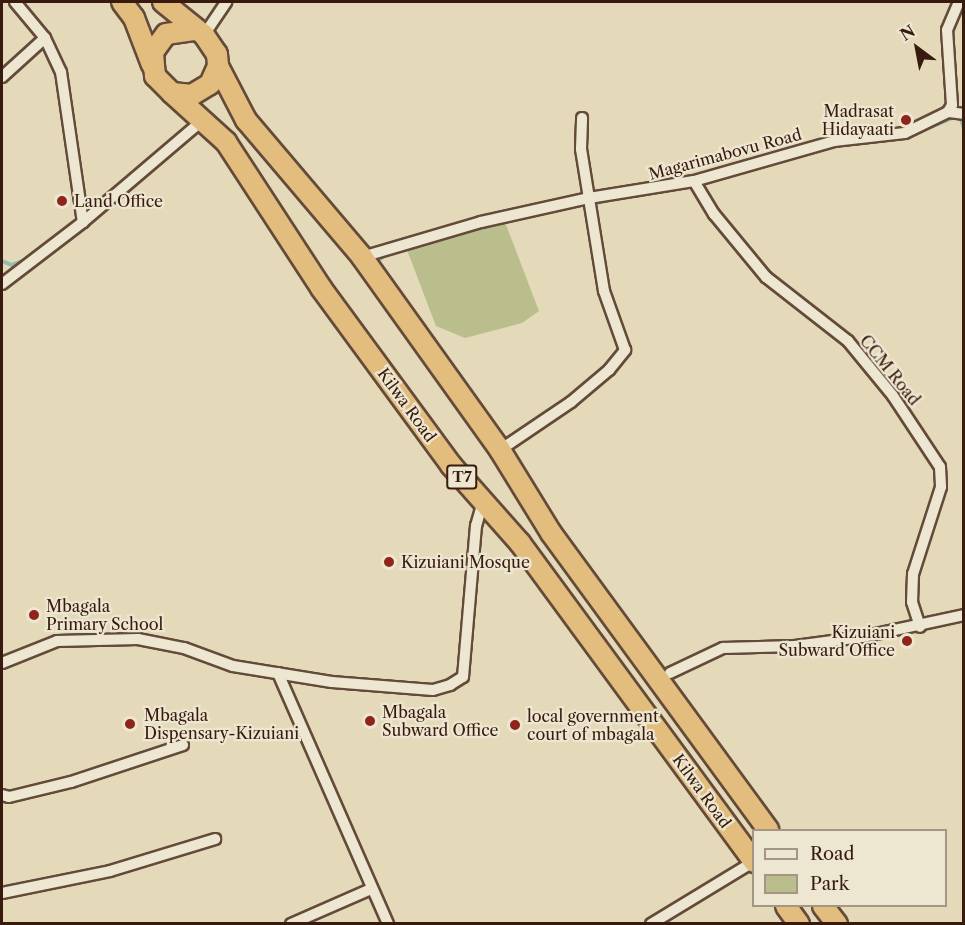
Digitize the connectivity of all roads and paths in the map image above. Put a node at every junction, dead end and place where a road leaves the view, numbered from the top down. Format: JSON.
{"nodes":[{"id":1,"x":15,"y":2,"type":"edge"},
{"id":2,"x":122,"y":2,"type":"edge"},
{"id":3,"x":163,"y":2,"type":"edge"},
{"id":4,"x":226,"y":2,"type":"edge"},
{"id":5,"x":960,"y":2,"type":"edge"},
{"id":6,"x":199,"y":32,"type":"junction"},
{"id":7,"x":45,"y":38,"type":"junction"},
{"id":8,"x":152,"y":65,"type":"junction"},
{"id":9,"x":218,"y":66,"type":"junction"},
{"id":10,"x":2,"y":77,"type":"edge"},
{"id":11,"x":172,"y":93,"type":"junction"},
{"id":12,"x":948,"y":112,"type":"junction"},
{"id":13,"x":963,"y":114,"type":"edge"},
{"id":14,"x":582,"y":118,"type":"dead end"},
{"id":15,"x":204,"y":119,"type":"junction"},
{"id":16,"x":694,"y":181,"type":"junction"},
{"id":17,"x":589,"y":198,"type":"junction"},
{"id":18,"x":83,"y":222,"type":"junction"},
{"id":19,"x":362,"y":257,"type":"junction"},
{"id":20,"x":2,"y":284,"type":"edge"},
{"id":21,"x":500,"y":450,"type":"junction"},
{"id":22,"x":483,"y":501,"type":"junction"},
{"id":23,"x":963,"y":615,"type":"edge"},
{"id":24,"x":920,"y":627,"type":"junction"},
{"id":25,"x":2,"y":663,"type":"edge"},
{"id":26,"x":278,"y":673,"type":"junction"},
{"id":27,"x":670,"y":673,"type":"dead end"},
{"id":28,"x":183,"y":746,"type":"dead end"},
{"id":29,"x":2,"y":795,"type":"edge"},
{"id":30,"x":767,"y":829,"type":"edge"},
{"id":31,"x":215,"y":839,"type":"dead end"},
{"id":32,"x":752,"y":861,"type":"edge"},
{"id":33,"x":752,"y":863,"type":"edge"},
{"id":34,"x":370,"y":889,"type":"junction"},
{"id":35,"x":2,"y":893,"type":"edge"},
{"id":36,"x":787,"y":907,"type":"edge"},
{"id":37,"x":824,"y":907,"type":"edge"},
{"id":38,"x":291,"y":924,"type":"edge"},
{"id":39,"x":388,"y":924,"type":"edge"},
{"id":40,"x":651,"y":924,"type":"edge"},
{"id":41,"x":799,"y":924,"type":"edge"},
{"id":42,"x":837,"y":924,"type":"edge"}],
"edges":[{"from":1,"to":7,"type":"street"},
{"from":2,"to":8,"type":"highway","number":"T7"},
{"from":3,"to":6,"type":"highway"},
{"from":4,"to":6,"type":"street"},
{"from":5,"to":12,"type":"street"},
{"from":6,"to":8,"type":"highway"},
{"from":6,"to":9,"type":"highway"},
{"from":7,"to":10,"type":"street"},
{"from":7,"to":18,"type":"street"},
{"from":8,"to":11,"type":"highway","number":"T7"},
{"from":9,"to":11,"type":"highway"},
{"from":9,"to":19,"type":"highway","name":"Kilwa Road"},
{"from":11,"to":15,"type":"highway","name":"Kilwa Road","number":"T7"},
{"from":12,"to":13,"type":"street"},
{"from":12,"to":16,"type":"street","name":"Magarimabovu Road"},
{"from":14,"to":17,"type":"street"},
{"from":15,"to":18,"type":"street"},
{"from":15,"to":22,"type":"highway","name":"Kilwa Road","number":"T7"},
{"from":16,"to":17,"type":"street","name":"Magarimabovu Road"},
{"from":16,"to":24,"type":"street","name":"CCM Road"},
{"from":17,"to":19,"type":"street","name":"Magarimabovu Road"},
{"from":17,"to":21,"type":"street"},
{"from":18,"to":20,"type":"street"},
{"from":19,"to":21,"type":"highway","name":"Kilwa Road"},
{"from":21,"to":30,"type":"highway","name":"Kilwa Road"},
{"from":22,"to":26,"type":"street"},
{"from":22,"to":32,"type":"highway","name":"Kilwa Road","number":"T7"},
{"from":23,"to":24,"type":"street"},
{"from":24,"to":27,"type":"street"},
{"from":25,"to":26,"type":"street"},
{"from":26,"to":34,"type":"street"},
{"from":28,"to":29,"type":"street"},
{"from":31,"to":35,"type":"street"},
{"from":33,"to":40,"type":"street"},
{"from":34,"to":38,"type":"street"},
{"from":34,"to":39,"type":"street"},
{"from":36,"to":41,"type":"highway"},
{"from":37,"to":42,"type":"highway"}]}
